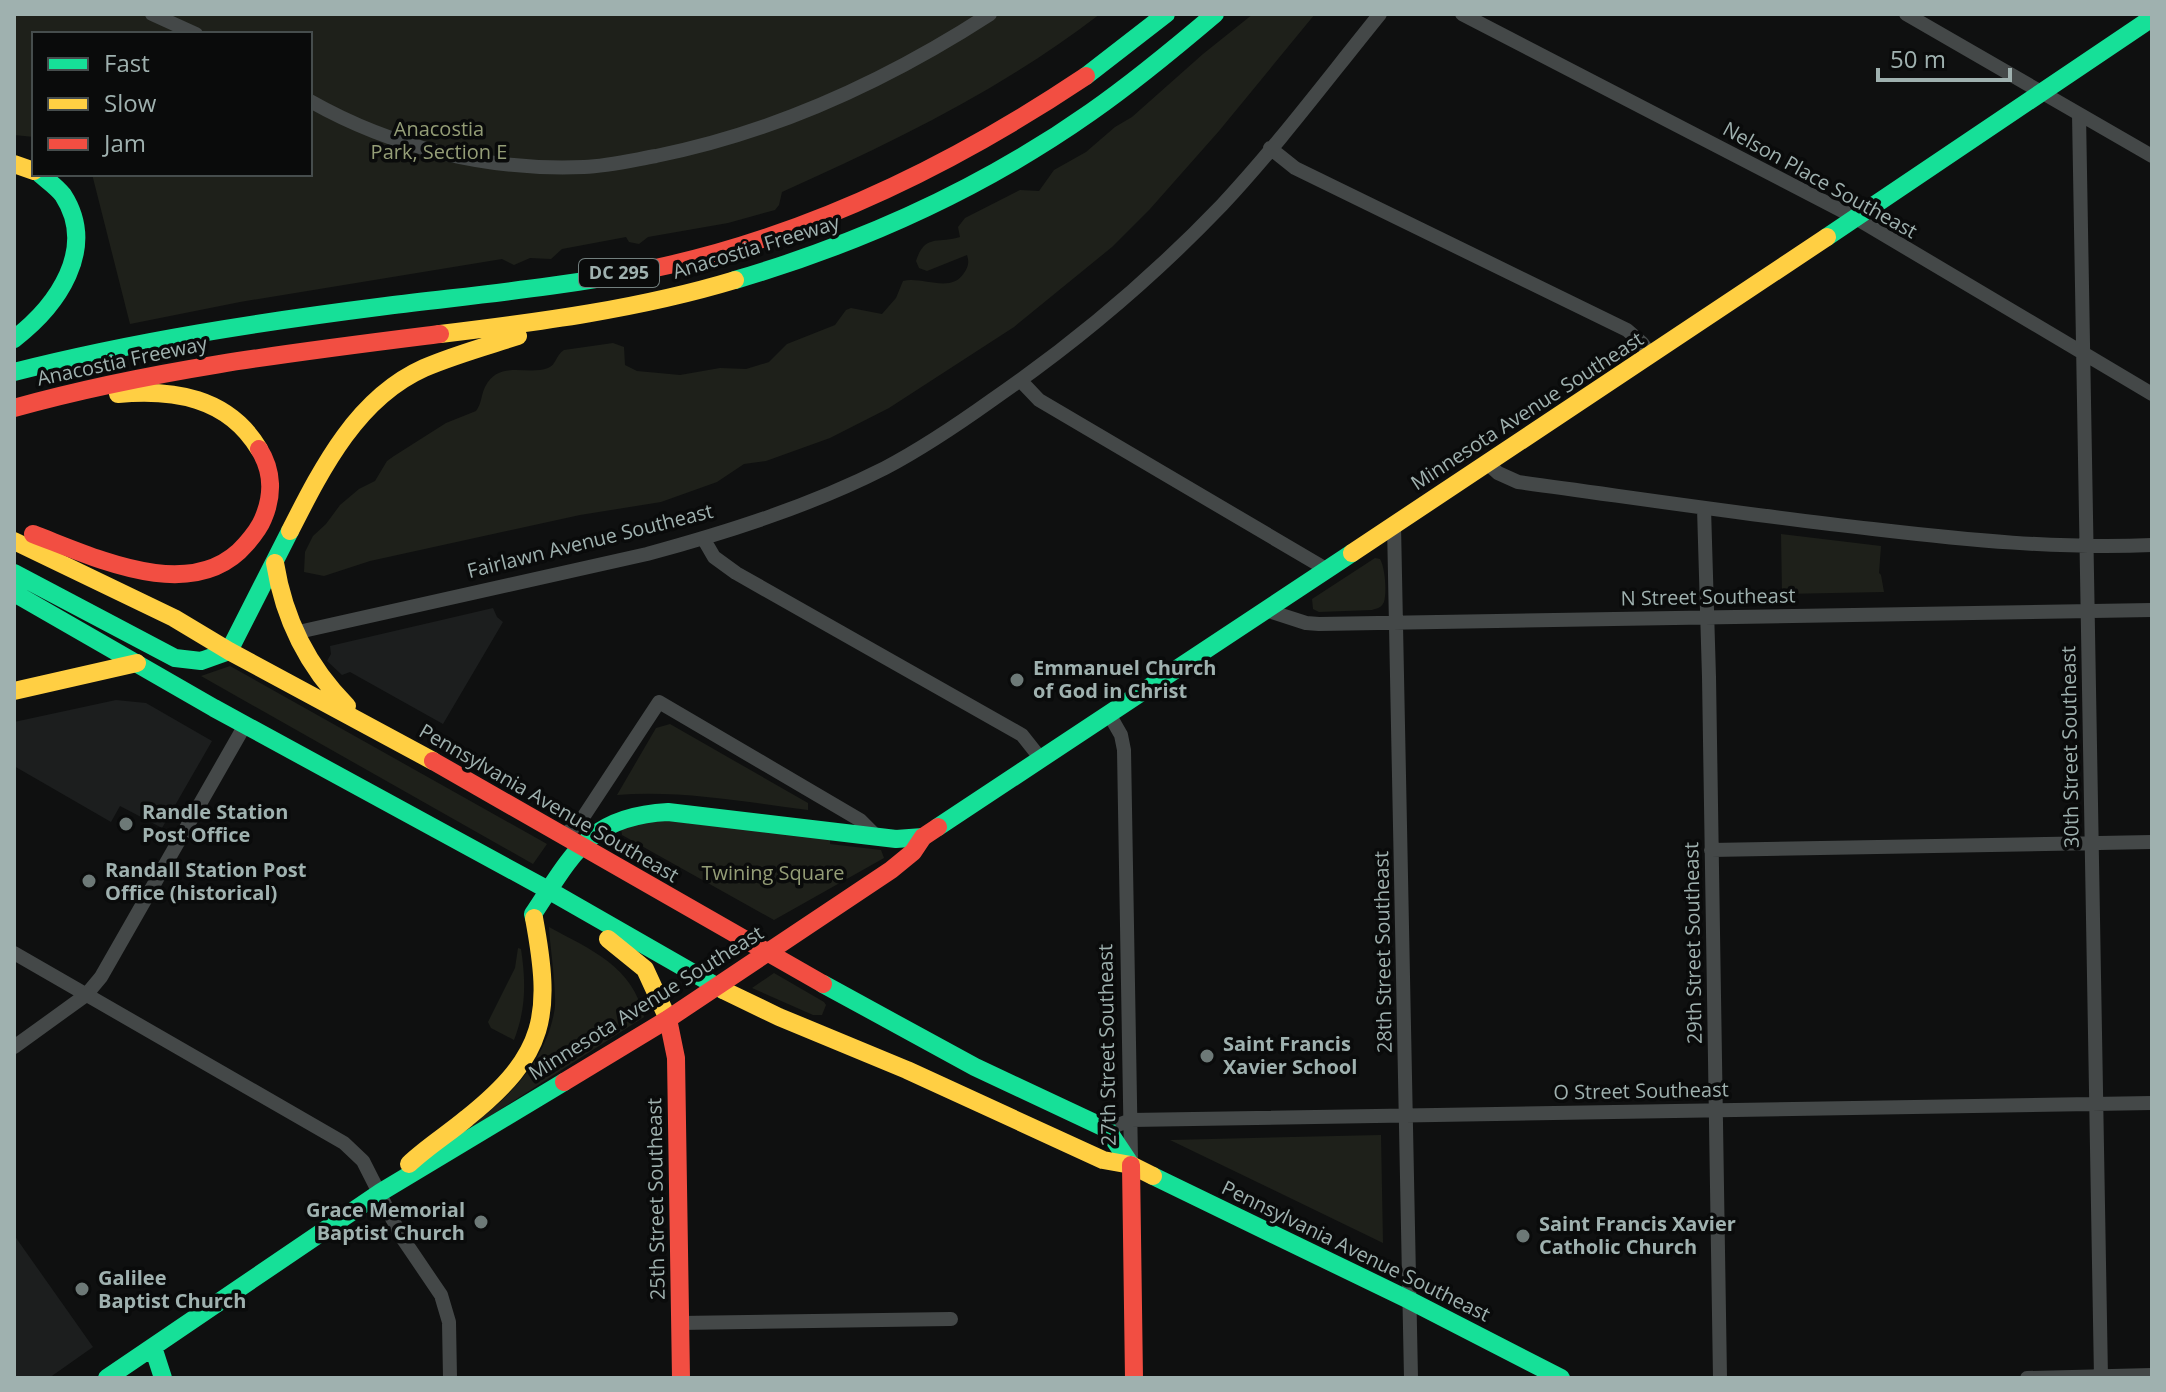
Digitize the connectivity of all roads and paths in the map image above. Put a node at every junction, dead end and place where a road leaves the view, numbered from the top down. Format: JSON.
{"nodes":[{"id":1,"x":990,"y":14,"type":"edge"},
{"id":2,"x":1166,"y":14,"type":"edge"},
{"id":3,"x":1215,"y":14,"type":"edge"},
{"id":4,"x":1380,"y":14,"type":"edge"},
{"id":5,"x":1462,"y":14,"type":"edge"},
{"id":6,"x":1906,"y":14,"type":"edge"},
{"id":7,"x":160,"y":16,"type":"edge"},
{"id":8,"x":2152,"y":18,"type":"edge"},
{"id":9,"x":192,"y":32,"type":"edge"},
{"id":10,"x":2041,"y":92,"type":"junction"},
{"id":11,"x":312,"y":102,"type":"edge"},
{"id":12,"x":2079,"y":114,"type":"junction"},
{"id":13,"x":1270,"y":148,"type":"junction"},
{"id":14,"x":2152,"y":156,"type":"edge"},
{"id":15,"x":42,"y":176,"type":"edge"},
{"id":16,"x":1854,"y":217,"type":"junction"},
{"id":17,"x":583,"y":315,"type":"junction"},
{"id":18,"x":14,"y":339,"type":"edge"},
{"id":19,"x":2084,"y":353,"type":"junction"},
{"id":20,"x":1650,"y":355,"type":"junction"},
{"id":21,"x":14,"y":372,"type":"edge"},
{"id":22,"x":1021,"y":381,"type":"junction"},
{"id":23,"x":2152,"y":394,"type":"edge"},
{"id":24,"x":22,"y":405,"type":"edge"},
{"id":25,"x":1487,"y":463,"type":"junction"},
{"id":26,"x":1704,"y":508,"type":"junction"},
{"id":27,"x":1394,"y":525,"type":"junction"},
{"id":28,"x":14,"y":527,"type":"edge"},
{"id":29,"x":703,"y":538,"type":"junction"},
{"id":30,"x":14,"y":541,"type":"edge"},
{"id":31,"x":2152,"y":545,"type":"edge"},
{"id":32,"x":2086,"y":548,"type":"junction"},
{"id":33,"x":275,"y":563,"type":"junction"},
{"id":34,"x":1326,"y":569,"type":"junction"},
{"id":35,"x":14,"y":573,"type":"edge"},
{"id":36,"x":14,"y":593,"type":"edge"},
{"id":37,"x":14,"y":602,"type":"edge"},
{"id":38,"x":43,"y":609,"type":"junction"},
{"id":39,"x":1266,"y":610,"type":"junction"},
{"id":40,"x":2152,"y":610,"type":"edge"},
{"id":41,"x":2088,"y":611,"type":"junction"},
{"id":42,"x":1708,"y":617,"type":"junction"},
{"id":43,"x":1398,"y":622,"type":"junction"},
{"id":44,"x":294,"y":633,"type":"junction"},
{"id":45,"x":229,"y":651,"type":"junction"},
{"id":46,"x":137,"y":663,"type":"junction"},
{"id":47,"x":14,"y":691,"type":"edge"},
{"id":48,"x":1109,"y":714,"type":"junction"},
{"id":49,"x":368,"y":724,"type":"junction"},
{"id":50,"x":245,"y":725,"type":"junction"},
{"id":51,"x":1041,"y":759,"type":"junction"},
{"id":52,"x":876,"y":836,"type":"junction"},
{"id":53,"x":923,"y":837,"type":"junction"},
{"id":54,"x":571,"y":841,"type":"junction"},
{"id":55,"x":2152,"y":842,"type":"edge"},
{"id":56,"x":2092,"y":843,"type":"junction"},
{"id":57,"x":1711,"y":850,"type":"junction"},
{"id":58,"x":550,"y":891,"type":"junction"},
{"id":59,"x":14,"y":953,"type":"edge"},
{"id":60,"x":767,"y":953,"type":"junction"},
{"id":61,"x":717,"y":987,"type":"junction"},
{"id":62,"x":86,"y":995,"type":"junction"},
{"id":63,"x":668,"y":1019,"type":"junction"},
{"id":64,"x":14,"y":1047,"type":"edge"},
{"id":65,"x":2097,"y":1103,"type":"junction"},
{"id":66,"x":2152,"y":1103,"type":"edge"},
{"id":67,"x":1716,"y":1110,"type":"junction"},
{"id":68,"x":1405,"y":1115,"type":"junction"},
{"id":69,"x":1131,"y":1120,"type":"junction"},
{"id":70,"x":1107,"y":1129,"type":"junction"},
{"id":71,"x":1131,"y":1165,"type":"junction"},
{"id":72,"x":381,"y":1192,"type":"junction"},
{"id":73,"x":1409,"y":1300,"type":"junction"},
{"id":74,"x":951,"y":1319,"type":"dead end"},
{"id":75,"x":680,"y":1323,"type":"junction"},
{"id":76,"x":153,"y":1347,"type":"junction"},
{"id":77,"x":2152,"y":1375,"type":"edge"},
{"id":78,"x":2101,"y":1377,"type":"edge"},
{"id":79,"x":2129,"y":1377,"type":"edge"},
{"id":80,"x":107,"y":1378,"type":"edge"},
{"id":81,"x":163,"y":1378,"type":"edge"},
{"id":82,"x":450,"y":1378,"type":"edge"},
{"id":83,"x":681,"y":1378,"type":"edge"},
{"id":84,"x":1134,"y":1378,"type":"edge"},
{"id":85,"x":1411,"y":1378,"type":"edge"},
{"id":86,"x":1561,"y":1378,"type":"edge"},
{"id":87,"x":1720,"y":1378,"type":"edge"},
{"id":88,"x":2027,"y":1378,"type":"edge"}],
"edges":[{"from":1,"to":11,"type":"street"},
{"from":2,"to":21,"type":"main road","name":"Anacostia Freeway","number":"DC 295"},
{"from":3,"to":17,"type":"main road","name":"Anacostia Freeway","number":"DC 295"},
{"from":4,"to":13,"type":"street","name":"Fairlawn Avenue Southeast"},
{"from":5,"to":16,"type":"street","name":"Nelson Place Southeast"},
{"from":6,"to":10,"type":"street"},
{"from":7,"to":9,"type":"street"},
{"from":8,"to":10,"type":"main road","name":"Minnesota Avenue Southeast"},
{"from":10,"to":12,"type":"street"},
{"from":10,"to":16,"type":"main road","name":"Minnesota Avenue Southeast"},
{"from":12,"to":14,"type":"street"},
{"from":12,"to":19,"type":"street","name":"30th Street Southeast"},
{"from":13,"to":20,"type":"street"},
{"from":13,"to":22,"type":"street","name":"Fairlawn Avenue Southeast"},
{"from":15,"to":18,"type":"main road"},
{"from":16,"to":19,"type":"street","name":"Nelson Place Southeast"},
{"from":16,"to":20,"type":"main road","name":"Minnesota Avenue Southeast"},
{"from":17,"to":24,"type":"main road","name":"Anacostia Freeway","number":"DC 295"},
{"from":17,"to":33,"type":"main road"},
{"from":19,"to":23,"type":"street","name":"Nelson Place Southeast"},
{"from":19,"to":32,"type":"street","name":"30th Street Southeast"},
{"from":20,"to":25,"type":"main road","name":"Minnesota Avenue Southeast"},
{"from":22,"to":29,"type":"street","name":"Fairlawn Avenue Southeast"},
{"from":22,"to":34,"type":"street"},
{"from":24,"to":28,"type":"main road"},
{"from":25,"to":26,"type":"street"},
{"from":25,"to":27,"type":"main road","name":"Minnesota Avenue Southeast"},
{"from":26,"to":32,"type":"street"},
{"from":26,"to":42,"type":"street","name":"29th Street Southeast"},
{"from":27,"to":34,"type":"main road","name":"Minnesota Avenue Southeast"},
{"from":27,"to":43,"type":"street","name":"28th Street Southeast"},
{"from":29,"to":44,"type":"street","name":"Fairlawn Avenue Southeast"},
{"from":29,"to":51,"type":"street"},
{"from":30,"to":45,"type":"main road","name":"Pennsylvania Avenue Southeast"},
{"from":31,"to":32,"type":"street"},
{"from":32,"to":41,"type":"street","name":"30th Street Southeast"},
{"from":33,"to":44,"type":"main road"},
{"from":33,"to":45,"type":"main road"},
{"from":34,"to":39,"type":"main road","name":"Minnesota Avenue Southeast"},
{"from":35,"to":45,"type":"main road"},
{"from":36,"to":38,"type":"main road","name":"Pennsylvania Avenue Southeast"},
{"from":37,"to":38,"type":"main road"},
{"from":38,"to":46,"type":"main road","name":"Pennsylvania Avenue Southeast"},
{"from":39,"to":43,"type":"street","name":"N Street Southeast"},
{"from":39,"to":48,"type":"main road","name":"Minnesota Avenue Southeast"},
{"from":40,"to":41,"type":"street","name":"N Street Southeast"},
{"from":41,"to":42,"type":"street","name":"N Street Southeast"},
{"from":41,"to":56,"type":"street","name":"30th Street Southeast"},
{"from":42,"to":43,"type":"street","name":"N Street Southeast"},
{"from":42,"to":57,"type":"street","name":"29th Street Southeast"},
{"from":43,"to":68,"type":"street","name":"28th Street Southeast"},
{"from":44,"to":49,"type":"main road"},
{"from":45,"to":49,"type":"main road","name":"Pennsylvania Avenue Southeast"},
{"from":46,"to":47,"type":"main road"},
{"from":46,"to":50,"type":"main road","name":"Pennsylvania Avenue Southeast"},
{"from":48,"to":51,"type":"main road","name":"Minnesota Avenue Southeast"},
{"from":48,"to":69,"type":"street","name":"27th Street Southeast"},
{"from":49,"to":54,"type":"main road","name":"Pennsylvania Avenue Southeast"},
{"from":50,"to":58,"type":"main road","name":"Pennsylvania Avenue Southeast"},
{"from":50,"to":62,"type":"street"},
{"from":51,"to":53,"type":"main road","name":"Minnesota Avenue Southeast"},
{"from":52,"to":53,"type":"main road","name":"Minnesota Avenue Southeast"},
{"from":52,"to":54,"type":"main road","name":"Minnesota Avenue Southeast"},
{"from":52,"to":54,"type":"street"},
{"from":53,"to":60,"type":"main road","name":"Minnesota Avenue Southeast"},
{"from":54,"to":58,"type":"main road","name":"Minnesota Avenue Southeast"},
{"from":54,"to":60,"type":"main road","name":"Pennsylvania Avenue Southeast"},
{"from":55,"to":56,"type":"street"},
{"from":56,"to":57,"type":"street"},
{"from":56,"to":65,"type":"street","name":"30th Street Southeast"},
{"from":57,"to":67,"type":"street","name":"29th Street Southeast"},
{"from":58,"to":61,"type":"main road","name":"Pennsylvania Avenue Southeast"},
{"from":58,"to":63,"type":"main road","name":"25th Street Southeast"},
{"from":58,"to":72,"type":"main road","name":"Minnesota Avenue Southeast"},
{"from":59,"to":62,"type":"street"},
{"from":60,"to":61,"type":"main road","name":"Minnesota Avenue Southeast"},
{"from":60,"to":70,"type":"main road","name":"Pennsylvania Avenue Southeast"},
{"from":61,"to":63,"type":"main road","name":"Minnesota Avenue Southeast"},
{"from":61,"to":71,"type":"main road","name":"Pennsylvania Avenue Southeast"},
{"from":62,"to":64,"type":"street"},
{"from":62,"to":72,"type":"street"},
{"from":63,"to":72,"type":"main road","name":"Minnesota Avenue Southeast"},
{"from":63,"to":75,"type":"main road","name":"25th Street Southeast"},
{"from":65,"to":66,"type":"street","name":"O Street Southeast"},
{"from":65,"to":67,"type":"street","name":"O Street Southeast"},
{"from":65,"to":78,"type":"street","name":"30th Street Southeast"},
{"from":67,"to":68,"type":"street","name":"O Street Southeast"},
{"from":67,"to":87,"type":"street","name":"29th Street Southeast"},
{"from":68,"to":69,"type":"street","name":"O Street Southeast"},
{"from":68,"to":73,"type":"street","name":"28th Street Southeast"},
{"from":69,"to":70,"type":"street","name":"O Street Southeast"},
{"from":69,"to":71,"type":"street","name":"27th Street Southeast"},
{"from":70,"to":71,"type":"main road"},
{"from":71,"to":73,"type":"main road","name":"Pennsylvania Avenue Southeast"},
{"from":71,"to":84,"type":"main road","name":"27th Street Southeast"},
{"from":72,"to":76,"type":"main road","name":"Minnesota Avenue Southeast"},
{"from":72,"to":82,"type":"street"},
{"from":73,"to":85,"type":"street","name":"28th Street Southeast"},
{"from":73,"to":86,"type":"main road","name":"Pennsylvania Avenue Southeast"},
{"from":74,"to":75,"type":"street"},
{"from":75,"to":83,"type":"main road","name":"25th Street Southeast"},
{"from":76,"to":80,"type":"main road","name":"Minnesota Avenue Southeast"},
{"from":76,"to":81,"type":"main road"},
{"from":77,"to":79,"type":"street"},
{"from":78,"to":79,"type":"street"},
{"from":78,"to":88,"type":"street"}]}
